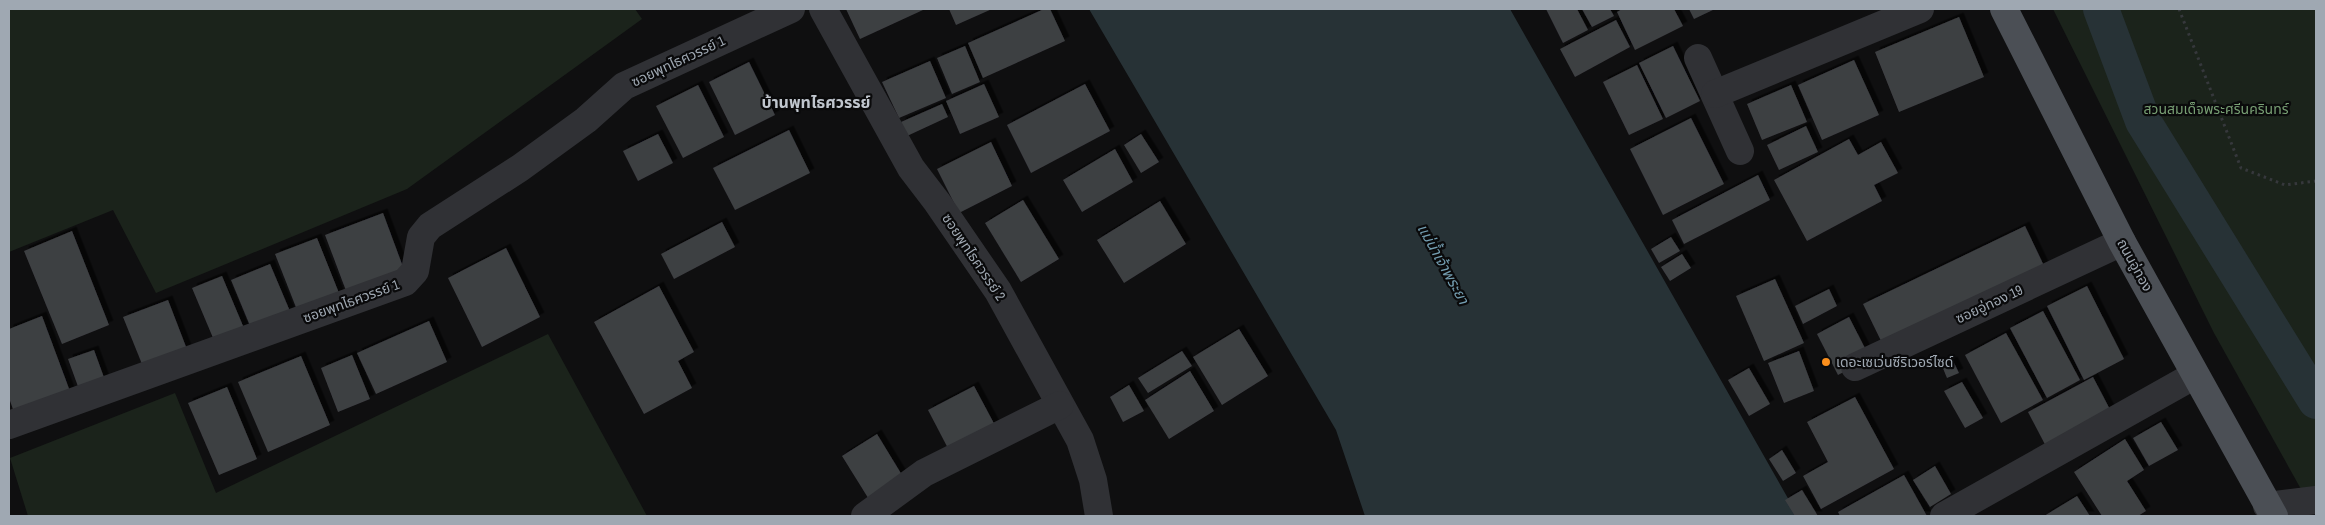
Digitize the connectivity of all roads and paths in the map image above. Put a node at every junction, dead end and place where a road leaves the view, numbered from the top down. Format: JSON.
{"nodes":[{"id":1,"x":791,"y":9,"type":"edge"},
{"id":2,"x":823,"y":9,"type":"edge"},
{"id":3,"x":1920,"y":9,"type":"edge"},
{"id":4,"x":2004,"y":9,"type":"edge"},
{"id":5,"x":2179,"y":9,"type":"edge"},
{"id":6,"x":1698,"y":58,"type":"dead end"},
{"id":7,"x":1715,"y":94,"type":"junction"},
{"id":8,"x":1740,"y":151,"type":"dead end"},
{"id":9,"x":2316,"y":181,"type":"edge"},
{"id":10,"x":2122,"y":242,"type":"junction"},
{"id":11,"x":1855,"y":367,"type":"dead end"},
{"id":12,"x":2195,"y":375,"type":"junction"},
{"id":13,"x":1060,"y":405,"type":"junction"},
{"id":14,"x":9,"y":425,"type":"edge"},
{"id":15,"x":2316,"y":500,"type":"edge"},
{"id":16,"x":2271,"y":511,"type":"edge"},
{"id":17,"x":865,"y":516,"type":"edge"},
{"id":18,"x":1099,"y":516,"type":"edge"},
{"id":19,"x":1944,"y":516,"type":"edge"}],
"edges":[{"from":1,"to":14,"type":"street","name":"ซอยพุทไธศวรรย์ 1"},
{"from":2,"to":13,"type":"street","name":"ซอยพุทไธศวรรย์ 2"},
{"from":3,"to":7,"type":"street"},
{"from":4,"to":10,"type":"main road","name":"ถนนอู่ทอง"},
{"from":5,"to":9,"type":"path"},
{"from":6,"to":7,"type":"street"},
{"from":7,"to":8,"type":"street"},
{"from":10,"to":11,"type":"street","name":"ซอยอู่ทอง 19"},
{"from":10,"to":12,"type":"main road","name":"ถนนอู่ทอง"},
{"from":12,"to":16,"type":"main road","name":"ถนนอู่ทอง"},
{"from":12,"to":19,"type":"street"},
{"from":13,"to":17,"type":"street"},
{"from":13,"to":18,"type":"street","name":"ซอยพุทไธศวรรย์ 2"},
{"from":15,"to":16,"type":"street"}]}
